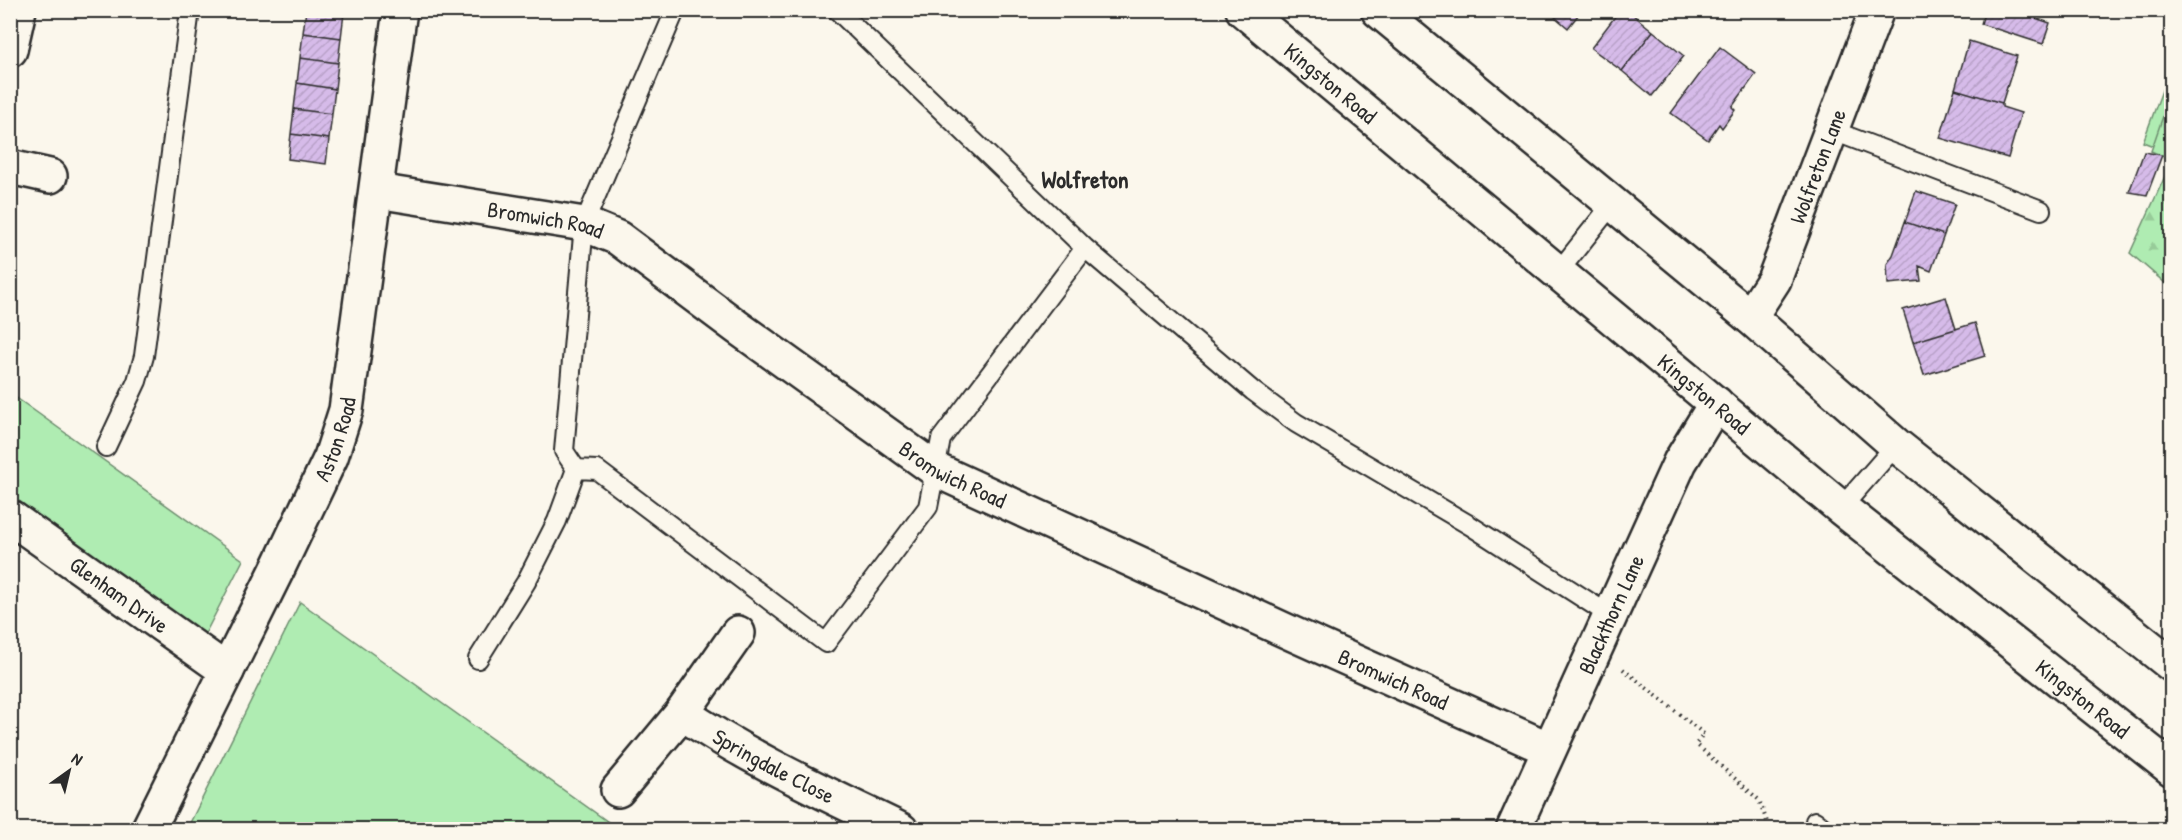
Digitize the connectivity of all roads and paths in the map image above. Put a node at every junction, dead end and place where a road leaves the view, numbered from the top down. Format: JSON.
{"nodes":[{"id":1,"x":19,"y":10,"type":"edge"},
{"id":2,"x":190,"y":10,"type":"edge"},
{"id":3,"x":400,"y":10,"type":"edge"},
{"id":4,"x":837,"y":10,"type":"edge"},
{"id":5,"x":1243,"y":10,"type":"edge"},
{"id":6,"x":1378,"y":10,"type":"edge"},
{"id":7,"x":1877,"y":10,"type":"edge"},
{"id":8,"x":675,"y":11,"type":"edge"},
{"id":9,"x":10,"y":50,"type":"edge"},
{"id":10,"x":1831,"y":130,"type":"junction"},
{"id":11,"x":10,"y":166,"type":"edge"},
{"id":12,"x":50,"y":176,"type":"dead end"},
{"id":13,"x":377,"y":191,"type":"junction"},
{"id":14,"x":1613,"y":203,"type":"junction"},
{"id":15,"x":2041,"y":210,"type":"dead end"},
{"id":16,"x":584,"y":224,"type":"junction"},
{"id":17,"x":1085,"y":248,"type":"junction"},
{"id":18,"x":1558,"y":272,"type":"junction"},
{"id":19,"x":1750,"y":317,"type":"junction"},
{"id":20,"x":1716,"y":403,"type":"junction"},
{"id":21,"x":1896,"y":445,"type":"junction"},
{"id":22,"x":106,"y":447,"type":"dead end"},
{"id":23,"x":576,"y":469,"type":"junction"},
{"id":24,"x":936,"y":470,"type":"junction"},
{"id":25,"x":1841,"y":508,"type":"junction"},
{"id":26,"x":10,"y":517,"type":"edge"},
{"id":27,"x":1611,"y":616,"type":"junction"},
{"id":28,"x":738,"y":633,"type":"dead end"},
{"id":29,"x":1596,"y":648,"type":"junction"},
{"id":30,"x":478,"y":659,"type":"dead end"},
{"id":31,"x":2172,"y":665,"type":"edge"},
{"id":32,"x":227,"y":671,"type":"junction"},
{"id":33,"x":682,"y":713,"type":"junction"},
{"id":34,"x":1549,"y":749,"type":"junction"},
{"id":35,"x":2172,"y":769,"type":"edge"},
{"id":36,"x":618,"y":790,"type":"dead end"},
{"id":37,"x":148,"y":830,"type":"edge"},
{"id":38,"x":901,"y":830,"type":"edge"},
{"id":39,"x":1513,"y":830,"type":"edge"},
{"id":40,"x":1770,"y":830,"type":"edge"}],
"edges":[{"from":1,"to":9,"type":"street"},
{"from":2,"to":22,"type":"lane"},
{"from":3,"to":13,"type":"street","name":"Aston Road"},
{"from":4,"to":17,"type":"lane"},
{"from":5,"to":18,"type":"street","name":"Kingston Road"},
{"from":6,"to":14,"type":"street"},
{"from":7,"to":10,"type":"street","name":"Wolfreton Lane"},
{"from":8,"to":16,"type":"lane"},
{"from":10,"to":15,"type":"lane"},
{"from":10,"to":19,"type":"street","name":"Wolfreton Lane"},
{"from":11,"to":12,"type":"street"},
{"from":13,"to":16,"type":"street","name":"Bromwich Road"},
{"from":13,"to":32,"type":"street","name":"Aston Road"},
{"from":14,"to":18,"type":"lane"},
{"from":14,"to":19,"type":"street"},
{"from":16,"to":23,"type":"lane"},
{"from":16,"to":24,"type":"street","name":"Bromwich Road"},
{"from":17,"to":24,"type":"lane"},
{"from":17,"to":27,"type":"lane"},
{"from":18,"to":20,"type":"street","name":"Kingston Road"},
{"from":19,"to":21,"type":"street"},
{"from":20,"to":25,"type":"street","name":"Kingston Road"},
{"from":20,"to":27,"type":"street","name":"Blackthorn Lane"},
{"from":21,"to":25,"type":"lane"},
{"from":21,"to":31,"type":"street"},
{"from":23,"to":24,"type":"lane"},
{"from":23,"to":30,"type":"lane"},
{"from":24,"to":34,"type":"street","name":"Bromwich Road"},
{"from":25,"to":35,"type":"street","name":"Kingston Road"},
{"from":26,"to":32,"type":"street","name":"Glenham Drive"},
{"from":27,"to":29,"type":"street","name":"Blackthorn Lane"},
{"from":28,"to":33,"type":"street"},
{"from":29,"to":34,"type":"street","name":"Blackthorn Lane"},
{"from":29,"to":40,"type":"path"},
{"from":32,"to":37,"type":"street","name":"Aston Road"},
{"from":33,"to":36,"type":"street"},
{"from":33,"to":38,"type":"street","name":"Springdale Close"},
{"from":34,"to":39,"type":"street","name":"Blackthorn Lane"}]}
